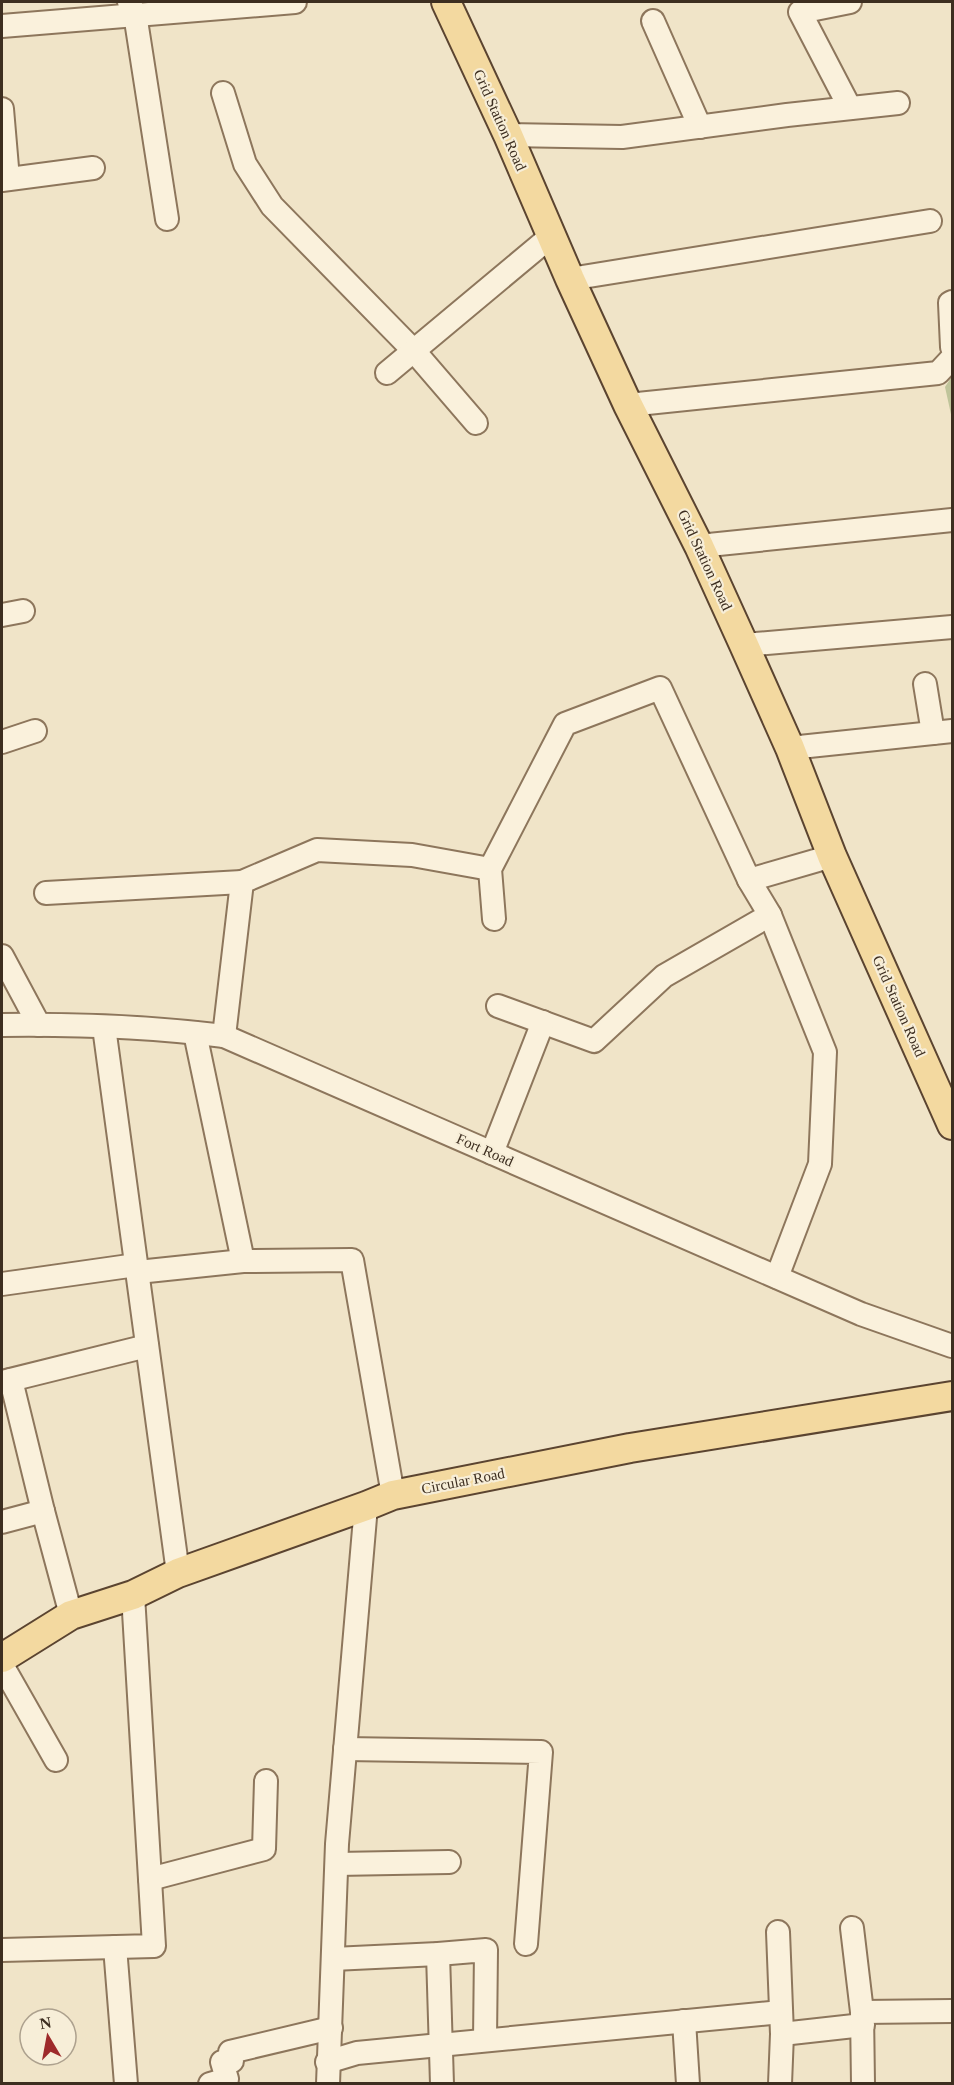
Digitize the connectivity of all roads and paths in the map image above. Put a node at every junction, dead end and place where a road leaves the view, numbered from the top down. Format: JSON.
{"nodes":[{"id":1,"x":295,"y":2,"type":"edge"},
{"id":2,"x":446,"y":2,"type":"edge"},
{"id":3,"x":850,"y":2,"type":"edge"},
{"id":4,"x":132,"y":8,"type":"edge"},
{"id":5,"x":653,"y":21,"type":"dead end"},
{"id":6,"x":2,"y":26,"type":"edge"},
{"id":7,"x":223,"y":93,"type":"dead end"},
{"id":8,"x":898,"y":104,"type":"dead end"},
{"id":9,"x":850,"y":108,"type":"junction"},
{"id":10,"x":2,"y":109,"type":"edge"},
{"id":11,"x":700,"y":127,"type":"junction"},
{"id":12,"x":508,"y":135,"type":"junction"},
{"id":13,"x":93,"y":168,"type":"dead end"},
{"id":14,"x":5,"y":180,"type":"edge"},
{"id":15,"x":167,"y":219,"type":"dead end"},
{"id":16,"x":930,"y":221,"type":"dead end"},
{"id":17,"x":550,"y":237,"type":"junction"},
{"id":18,"x":570,"y":279,"type":"junction"},
{"id":19,"x":952,"y":302,"type":"edge"},
{"id":20,"x":952,"y":347,"type":"edge"},
{"id":21,"x":414,"y":351,"type":"junction"},
{"id":22,"x":952,"y":358,"type":"edge"},
{"id":23,"x":387,"y":373,"type":"dead end"},
{"id":24,"x":628,"y":405,"type":"junction"},
{"id":25,"x":476,"y":423,"type":"dead end"},
{"id":26,"x":952,"y":520,"type":"edge"},
{"id":27,"x":699,"y":546,"type":"junction"},
{"id":28,"x":952,"y":627,"type":"edge"},
{"id":29,"x":744,"y":645,"type":"junction"},
{"id":30,"x":925,"y":684,"type":"dead end"},
{"id":31,"x":35,"y":731,"type":"dead end"},
{"id":32,"x":943,"y":732,"type":"edge"},
{"id":33,"x":2,"y":742,"type":"edge"},
{"id":34,"x":790,"y":748,"type":"junction"},
{"id":35,"x":832,"y":856,"type":"junction"},
{"id":36,"x":490,"y":869,"type":"junction"},
{"id":37,"x":749,"y":880,"type":"junction"},
{"id":38,"x":242,"y":882,"type":"junction"},
{"id":39,"x":46,"y":893,"type":"dead end"},
{"id":40,"x":770,"y":915,"type":"junction"},
{"id":41,"x":494,"y":919,"type":"dead end"},
{"id":42,"x":2,"y":956,"type":"edge"},
{"id":43,"x":498,"y":1006,"type":"dead end"},
{"id":44,"x":543,"y":1022,"type":"junction"},
{"id":45,"x":2,"y":1025,"type":"edge"},
{"id":46,"x":39,"y":1025,"type":"junction"},
{"id":47,"x":104,"y":1027,"type":"junction"},
{"id":48,"x":195,"y":1033,"type":"junction"},
{"id":49,"x":224,"y":1036,"type":"junction"},
{"id":50,"x":952,"y":1125,"type":"edge"},
{"id":51,"x":492,"y":1153,"type":"junction"},
{"id":52,"x":243,"y":1261,"type":"junction"},
{"id":53,"x":137,"y":1268,"type":"junction"},
{"id":54,"x":777,"y":1277,"type":"junction"},
{"id":55,"x":2,"y":1284,"type":"edge"},
{"id":56,"x":147,"y":1346,"type":"junction"},
{"id":57,"x":952,"y":1346,"type":"edge"},
{"id":58,"x":6,"y":1381,"type":"edge"},
{"id":59,"x":952,"y":1396,"type":"edge"},
{"id":60,"x":393,"y":1495,"type":"junction"},
{"id":61,"x":366,"y":1506,"type":"junction"},
{"id":62,"x":43,"y":1512,"type":"junction"},
{"id":63,"x":2,"y":1522,"type":"edge"},
{"id":64,"x":178,"y":1573,"type":"junction"},
{"id":65,"x":133,"y":1595,"type":"junction"},
{"id":66,"x":71,"y":1615,"type":"junction"},
{"id":67,"x":2,"y":1658,"type":"edge"},
{"id":68,"x":2,"y":1665,"type":"edge"},
{"id":69,"x":345,"y":1749,"type":"junction"},
{"id":70,"x":56,"y":1760,"type":"dead end"},
{"id":71,"x":266,"y":1781,"type":"dead end"},
{"id":72,"x":449,"y":1862,"type":"dead end"},
{"id":73,"x":337,"y":1864,"type":"junction"},
{"id":74,"x":150,"y":1879,"type":"junction"},
{"id":75,"x":852,"y":1928,"type":"dead end"},
{"id":76,"x":778,"y":1932,"type":"dead end"},
{"id":77,"x":526,"y":1944,"type":"dead end"},
{"id":78,"x":116,"y":1947,"type":"junction"},
{"id":79,"x":2,"y":1950,"type":"edge"},
{"id":80,"x":438,"y":1954,"type":"junction"},
{"id":81,"x":333,"y":1959,"type":"junction"},
{"id":82,"x":952,"y":2011,"type":"edge"},
{"id":83,"x":862,"y":2018,"type":"junction"},
{"id":84,"x":684,"y":2021,"type":"junction"},
{"id":85,"x":781,"y":2023,"type":"junction"},
{"id":86,"x":331,"y":2028,"type":"junction"},
{"id":87,"x":485,"y":2040,"type":"junction"},
{"id":88,"x":441,"y":2045,"type":"junction"},
{"id":89,"x":327,"y":2073,"type":"edge"},
{"id":90,"x":126,"y":2084,"type":"edge"},
{"id":91,"x":210,"y":2084,"type":"edge"},
{"id":92,"x":442,"y":2084,"type":"edge"},
{"id":93,"x":688,"y":2084,"type":"edge"},
{"id":94,"x":780,"y":2084,"type":"edge"},
{"id":95,"x":863,"y":2084,"type":"edge"}],
"edges":[{"from":1,"to":4,"type":"street"},
{"from":2,"to":12,"type":"main road","name":"Grid Station Road"},
{"from":3,"to":9,"type":"street"},
{"from":4,"to":6,"type":"street"},
{"from":4,"to":15,"type":"street"},
{"from":5,"to":11,"type":"street"},
{"from":7,"to":21,"type":"street"},
{"from":8,"to":9,"type":"street"},
{"from":9,"to":11,"type":"street"},
{"from":10,"to":14,"type":"street"},
{"from":11,"to":12,"type":"street"},
{"from":12,"to":17,"type":"main road","name":"Grid Station Road"},
{"from":13,"to":14,"type":"street"},
{"from":16,"to":18,"type":"street"},
{"from":17,"to":18,"type":"main road","name":"Grid Station Road"},
{"from":17,"to":21,"type":"street"},
{"from":18,"to":24,"type":"main road","name":"Grid Station Road"},
{"from":19,"to":20,"type":"street"},
{"from":21,"to":23,"type":"street"},
{"from":21,"to":25,"type":"street"},
{"from":22,"to":24,"type":"street"},
{"from":24,"to":27,"type":"main road","name":"Grid Station Road"},
{"from":26,"to":27,"type":"street"},
{"from":27,"to":29,"type":"main road","name":"Grid Station Road"},
{"from":28,"to":29,"type":"street"},
{"from":29,"to":34,"type":"main road","name":"Grid Station Road"},
{"from":30,"to":32,"type":"street"},
{"from":31,"to":33,"type":"street"},
{"from":32,"to":34,"type":"street"},
{"from":34,"to":35,"type":"main road","name":"Grid Station Road"},
{"from":35,"to":37,"type":"street"},
{"from":35,"to":50,"type":"main road","name":"Grid Station Road"},
{"from":36,"to":37,"type":"street"},
{"from":36,"to":38,"type":"street"},
{"from":36,"to":41,"type":"street"},
{"from":37,"to":40,"type":"street"},
{"from":38,"to":39,"type":"street"},
{"from":38,"to":49,"type":"street"},
{"from":40,"to":44,"type":"street"},
{"from":40,"to":54,"type":"street"},
{"from":42,"to":46,"type":"street"},
{"from":43,"to":44,"type":"street"},
{"from":44,"to":51,"type":"street"},
{"from":45,"to":46,"type":"street","name":"Fort Road"},
{"from":46,"to":47,"type":"street","name":"Fort Road"},
{"from":47,"to":48,"type":"street","name":"Fort Road"},
{"from":47,"to":53,"type":"street"},
{"from":48,"to":49,"type":"street","name":"Fort Road"},
{"from":48,"to":52,"type":"street"},
{"from":49,"to":51,"type":"street","name":"Fort Road"},
{"from":51,"to":54,"type":"street","name":"Fort Road"},
{"from":52,"to":53,"type":"street"},
{"from":52,"to":60,"type":"street"},
{"from":53,"to":55,"type":"street"},
{"from":53,"to":56,"type":"street"},
{"from":54,"to":57,"type":"street","name":"Fort Road"},
{"from":56,"to":58,"type":"street"},
{"from":56,"to":64,"type":"street"},
{"from":58,"to":62,"type":"street"},
{"from":59,"to":60,"type":"main road","name":"Circular Road"},
{"from":60,"to":61,"type":"main road","name":"Circular Road"},
{"from":61,"to":64,"type":"main road","name":"Circular Road"},
{"from":61,"to":69,"type":"street"},
{"from":62,"to":63,"type":"street"},
{"from":62,"to":66,"type":"street"},
{"from":64,"to":65,"type":"main road","name":"Circular Road"},
{"from":65,"to":66,"type":"main road","name":"Circular Road"},
{"from":65,"to":74,"type":"street"},
{"from":66,"to":67,"type":"main road","name":"Circular Road"},
{"from":68,"to":70,"type":"street"},
{"from":69,"to":73,"type":"street"},
{"from":69,"to":77,"type":"street"},
{"from":71,"to":74,"type":"street"},
{"from":72,"to":73,"type":"street"},
{"from":73,"to":81,"type":"street"},
{"from":74,"to":78,"type":"street"},
{"from":75,"to":83,"type":"street"},
{"from":76,"to":85,"type":"street"},
{"from":78,"to":79,"type":"street"},
{"from":78,"to":90,"type":"street"},
{"from":80,"to":81,"type":"street"},
{"from":80,"to":87,"type":"street"},
{"from":80,"to":88,"type":"street"},
{"from":81,"to":86,"type":"street"},
{"from":82,"to":83,"type":"street"},
{"from":83,"to":85,"type":"street"},
{"from":83,"to":95,"type":"street"},
{"from":84,"to":85,"type":"street"},
{"from":84,"to":87,"type":"street"},
{"from":84,"to":93,"type":"street"},
{"from":85,"to":94,"type":"street"},
{"from":86,"to":89,"type":"street"},
{"from":86,"to":91,"type":"street"},
{"from":87,"to":88,"type":"street"},
{"from":88,"to":89,"type":"street"},
{"from":88,"to":92,"type":"street"}]}
